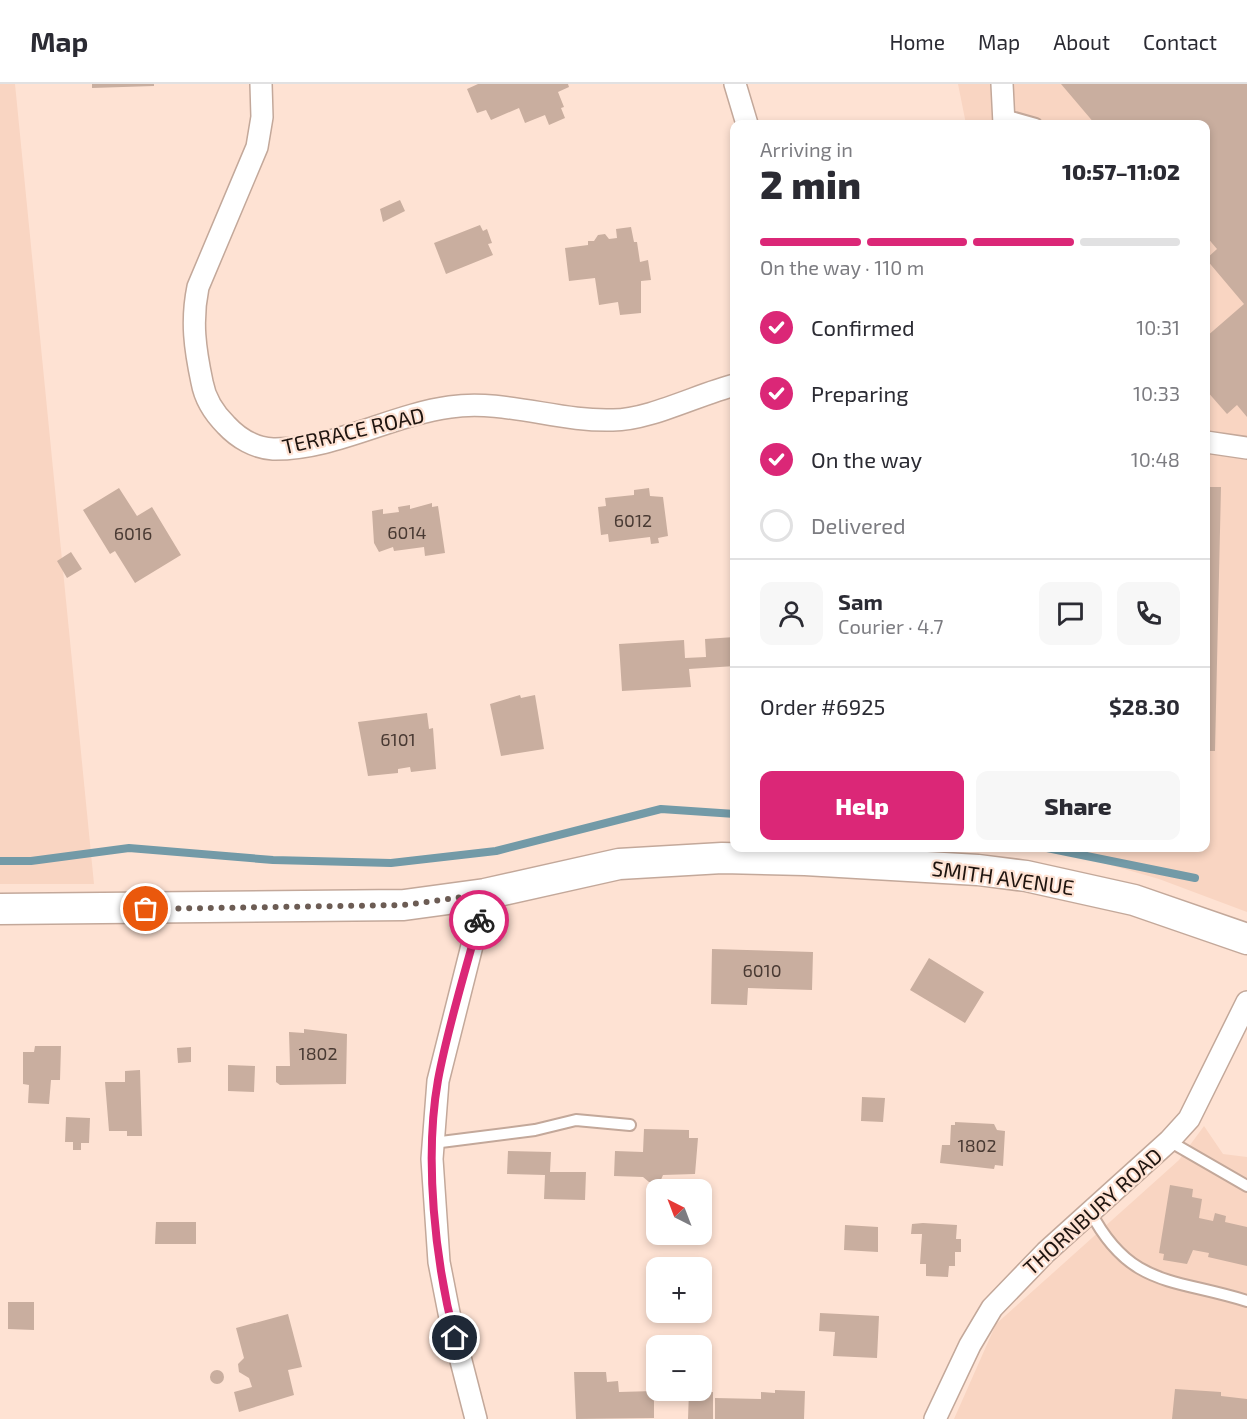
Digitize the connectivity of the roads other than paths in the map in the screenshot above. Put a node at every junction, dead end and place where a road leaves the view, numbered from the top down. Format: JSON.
{"nodes":[{"id":1,"x":261,"y":84,"type":"edge"},
{"id":2,"x":735,"y":84,"type":"edge"},
{"id":3,"x":1002,"y":84,"type":"edge"},
{"id":4,"x":746,"y":120,"type":"edge"},
{"id":5,"x":1004,"y":120,"type":"edge"},
{"id":6,"x":730,"y":387,"type":"edge"},
{"id":7,"x":1210,"y":443,"type":"edge"},
{"id":8,"x":1247,"y":448,"type":"edge"},
{"id":9,"x":806,"y":854,"type":"edge"},
{"id":10,"x":485,"y":894,"type":"junction"},
{"id":11,"x":0,"y":909,"type":"edge"},
{"id":12,"x":1247,"y":939,"type":"edge"},
{"id":13,"x":1247,"y":1002,"type":"edge"},
{"id":14,"x":630,"y":1125,"type":"dead end"},
{"id":15,"x":1169,"y":1141,"type":"junction"},
{"id":16,"x":433,"y":1143,"type":"junction"},
{"id":17,"x":1247,"y":1186,"type":"edge"},
{"id":18,"x":1090,"y":1211,"type":"junction"},
{"id":19,"x":1247,"y":1301,"type":"edge"},
{"id":20,"x":476,"y":1419,"type":"edge"},
{"id":21,"x":935,"y":1419,"type":"edge"}],
"edges":[{"from":1,"to":6,"type":"street","name":"TERRACE ROAD"},
{"from":2,"to":4,"type":"street"},
{"from":3,"to":5,"type":"street"},
{"from":7,"to":8,"type":"street"},
{"from":9,"to":10,"type":"main road","name":"SMITH AVENUE"},
{"from":9,"to":12,"type":"main road","name":"SMITH AVENUE"},
{"from":10,"to":11,"type":"main road","name":"SMITH AVENUE"},
{"from":10,"to":16,"type":"street"},
{"from":13,"to":15,"type":"street","name":"THORNBURY ROAD"},
{"from":14,"to":16,"type":"lane"},
{"from":15,"to":17,"type":"lane"},
{"from":15,"to":18,"type":"street","name":"THORNBURY ROAD"},
{"from":16,"to":20,"type":"street"},
{"from":18,"to":19,"type":"lane"},
{"from":18,"to":21,"type":"street","name":"THORNBURY ROAD"}]}
